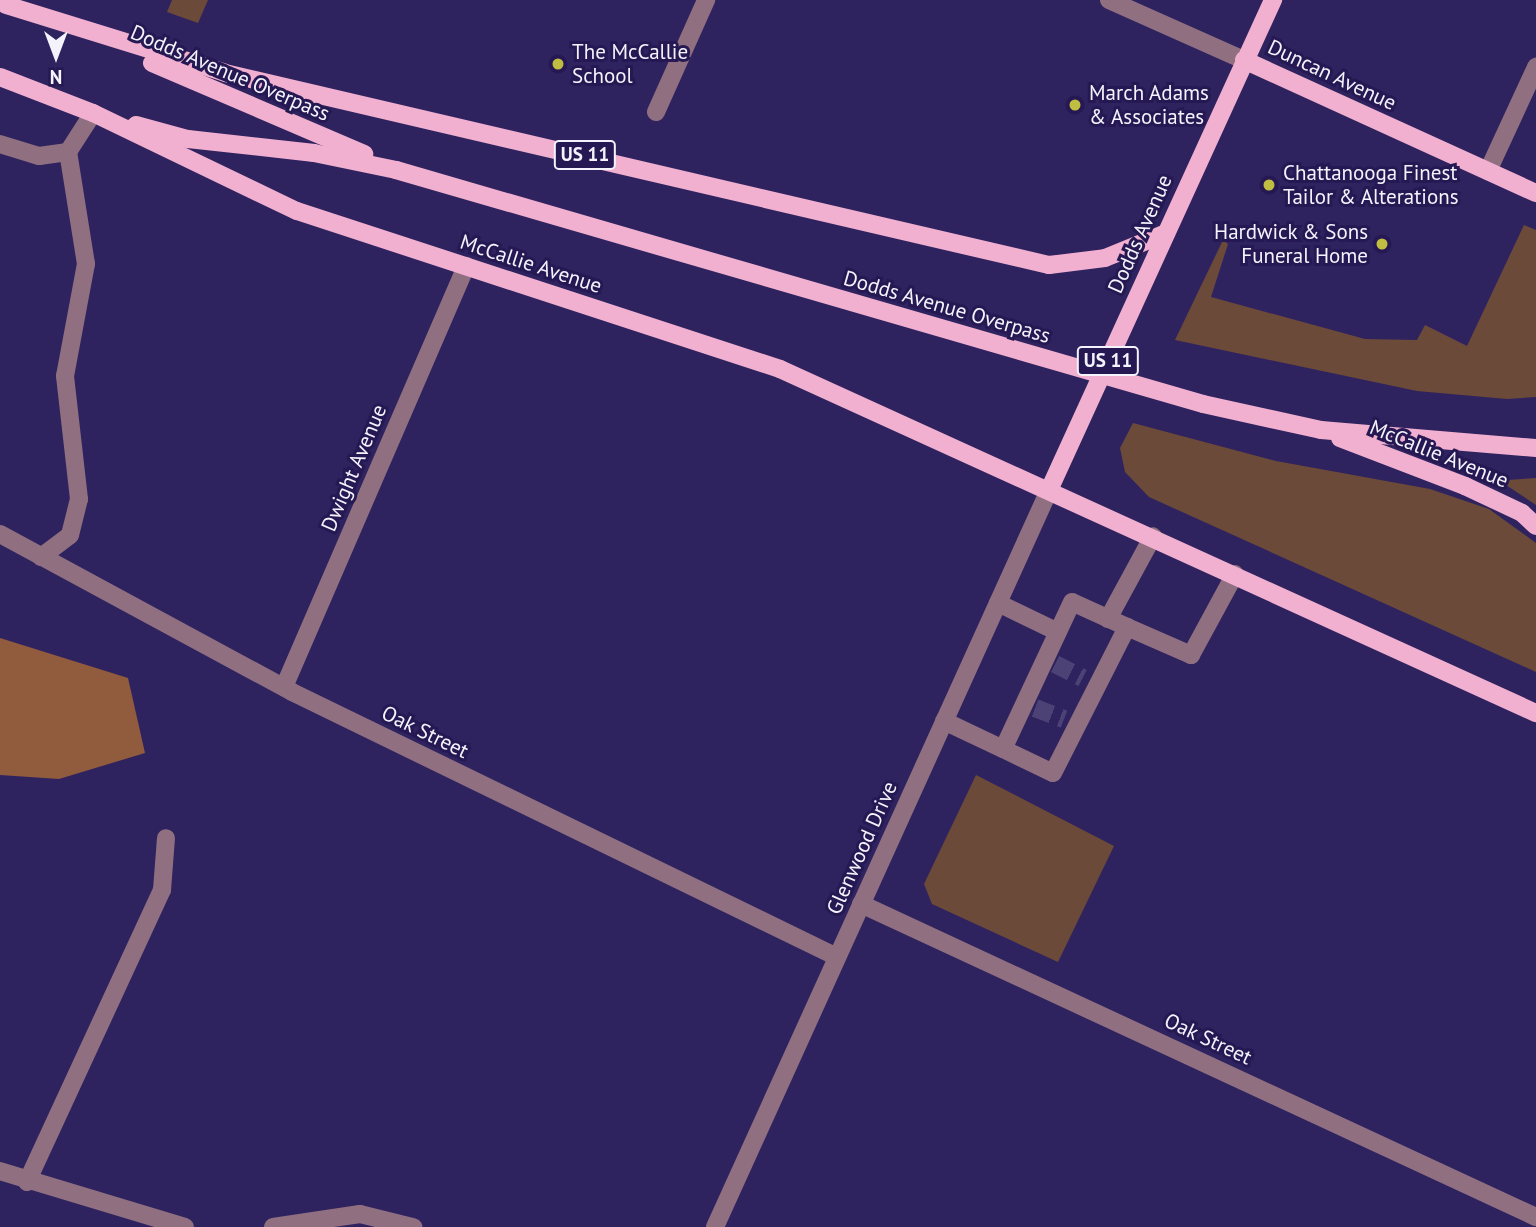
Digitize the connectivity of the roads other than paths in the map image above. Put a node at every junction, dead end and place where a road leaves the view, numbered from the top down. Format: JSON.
{"nodes":[{"id":1,"x":706,"y":0,"type":"edge"},
{"id":2,"x":1109,"y":0,"type":"edge"},
{"id":3,"x":1273,"y":0,"type":"edge"},
{"id":4,"x":3,"y":4,"type":"edge"},
{"id":5,"x":1244,"y":60,"type":"junction"},
{"id":6,"x":1536,"y":68,"type":"edge"},
{"id":7,"x":0,"y":77,"type":"edge"},
{"id":8,"x":656,"y":111,"type":"dead end"},
{"id":9,"x":93,"y":113,"type":"junction"},
{"id":10,"x":0,"y":144,"type":"edge"},
{"id":11,"x":68,"y":152,"type":"junction"},
{"id":12,"x":1488,"y":171,"type":"junction"},
{"id":13,"x":436,"y":183,"type":"junction"},
{"id":14,"x":1536,"y":193,"type":"edge"},
{"id":15,"x":1166,"y":233,"type":"junction"},
{"id":16,"x":466,"y":266,"type":"junction"},
{"id":17,"x":1321,"y":430,"type":"junction"},
{"id":18,"x":1536,"y":448,"type":"edge"},
{"id":19,"x":1050,"y":488,"type":"junction"},
{"id":20,"x":1536,"y":526,"type":"edge"},
{"id":21,"x":0,"y":534,"type":"edge"},
{"id":22,"x":1153,"y":536,"type":"junction"},
{"id":23,"x":41,"y":557,"type":"junction"},
{"id":24,"x":1235,"y":574,"type":"junction"},
{"id":25,"x":998,"y":603,"type":"junction"},
{"id":26,"x":1108,"y":619,"type":"junction"},
{"id":27,"x":1127,"y":627,"type":"junction"},
{"id":28,"x":1056,"y":631,"type":"junction"},
{"id":29,"x":284,"y":687,"type":"junction"},
{"id":30,"x":1536,"y":713,"type":"edge"},
{"id":31,"x":944,"y":721,"type":"junction"},
{"id":32,"x":1003,"y":749,"type":"junction"},
{"id":33,"x":166,"y":838,"type":"dead end"},
{"id":34,"x":861,"y":904,"type":"junction"},
{"id":35,"x":837,"y":957,"type":"junction"},
{"id":36,"x":0,"y":1171,"type":"edge"},
{"id":37,"x":27,"y":1182,"type":"junction"},
{"id":38,"x":1536,"y":1217,"type":"edge"},
{"id":39,"x":185,"y":1227,"type":"edge"},
{"id":40,"x":273,"y":1227,"type":"edge"},
{"id":41,"x":413,"y":1227,"type":"edge"},
{"id":42,"x":715,"y":1227,"type":"edge"}],
"edges":[{"from":1,"to":8,"type":"street"},
{"from":2,"to":5,"type":"street","name":"Duncan Avenue"},
{"from":3,"to":5,"type":"main road","name":"Dodds Avenue","number":"US 11"},
{"from":4,"to":13,"type":"main road","name":"Dodds Avenue Overpass"},
{"from":4,"to":15,"type":"main road","number":"US 11"},
{"from":5,"to":12,"type":"main road","name":"Duncan Avenue"},
{"from":5,"to":15,"type":"main road","name":"Dodds Avenue","number":"US 11"},
{"from":6,"to":12,"type":"street"},
{"from":7,"to":9,"type":"main road","name":"McCallie Avenue"},
{"from":9,"to":11,"type":"street"},
{"from":9,"to":13,"type":"main road","name":"Dodds Avenue Overpass"},
{"from":9,"to":16,"type":"main road","name":"McCallie Avenue"},
{"from":10,"to":11,"type":"street"},
{"from":11,"to":23,"type":"street"},
{"from":12,"to":14,"type":"main road","name":"Duncan Avenue"},
{"from":13,"to":17,"type":"main road","name":"Dodds Avenue Overpass"},
{"from":15,"to":19,"type":"main road","name":"Dodds Avenue","number":"US 11"},
{"from":16,"to":19,"type":"main road","name":"McCallie Avenue"},
{"from":16,"to":29,"type":"street","name":"Dwight Avenue"},
{"from":17,"to":18,"type":"main road","name":"Dodds Avenue Overpass"},
{"from":17,"to":20,"type":"main road","name":"McCallie Avenue"},
{"from":19,"to":22,"type":"main road","name":"McCallie Avenue"},
{"from":19,"to":25,"type":"street","name":"Glenwood Drive"},
{"from":21,"to":23,"type":"street","name":"Oak Street"},
{"from":22,"to":24,"type":"main road","name":"McCallie Avenue"},
{"from":22,"to":26,"type":"street"},
{"from":23,"to":29,"type":"street","name":"Oak Street"},
{"from":24,"to":27,"type":"street"},
{"from":24,"to":30,"type":"main road","name":"McCallie Avenue"},
{"from":25,"to":28,"type":"street"},
{"from":25,"to":31,"type":"street","name":"Glenwood Drive"},
{"from":26,"to":27,"type":"street"},
{"from":26,"to":28,"type":"street"},
{"from":27,"to":32,"type":"street"},
{"from":28,"to":32,"type":"street"},
{"from":29,"to":35,"type":"street","name":"Oak Street"},
{"from":31,"to":32,"type":"street"},
{"from":31,"to":34,"type":"street","name":"Glenwood Drive"},
{"from":33,"to":37,"type":"street"},
{"from":34,"to":35,"type":"street","name":"Glenwood Drive"},
{"from":34,"to":38,"type":"street","name":"Oak Street"},
{"from":35,"to":42,"type":"street","name":"Glenwood Drive"},
{"from":36,"to":37,"type":"street"},
{"from":37,"to":39,"type":"street"},
{"from":40,"to":41,"type":"street"}]}
